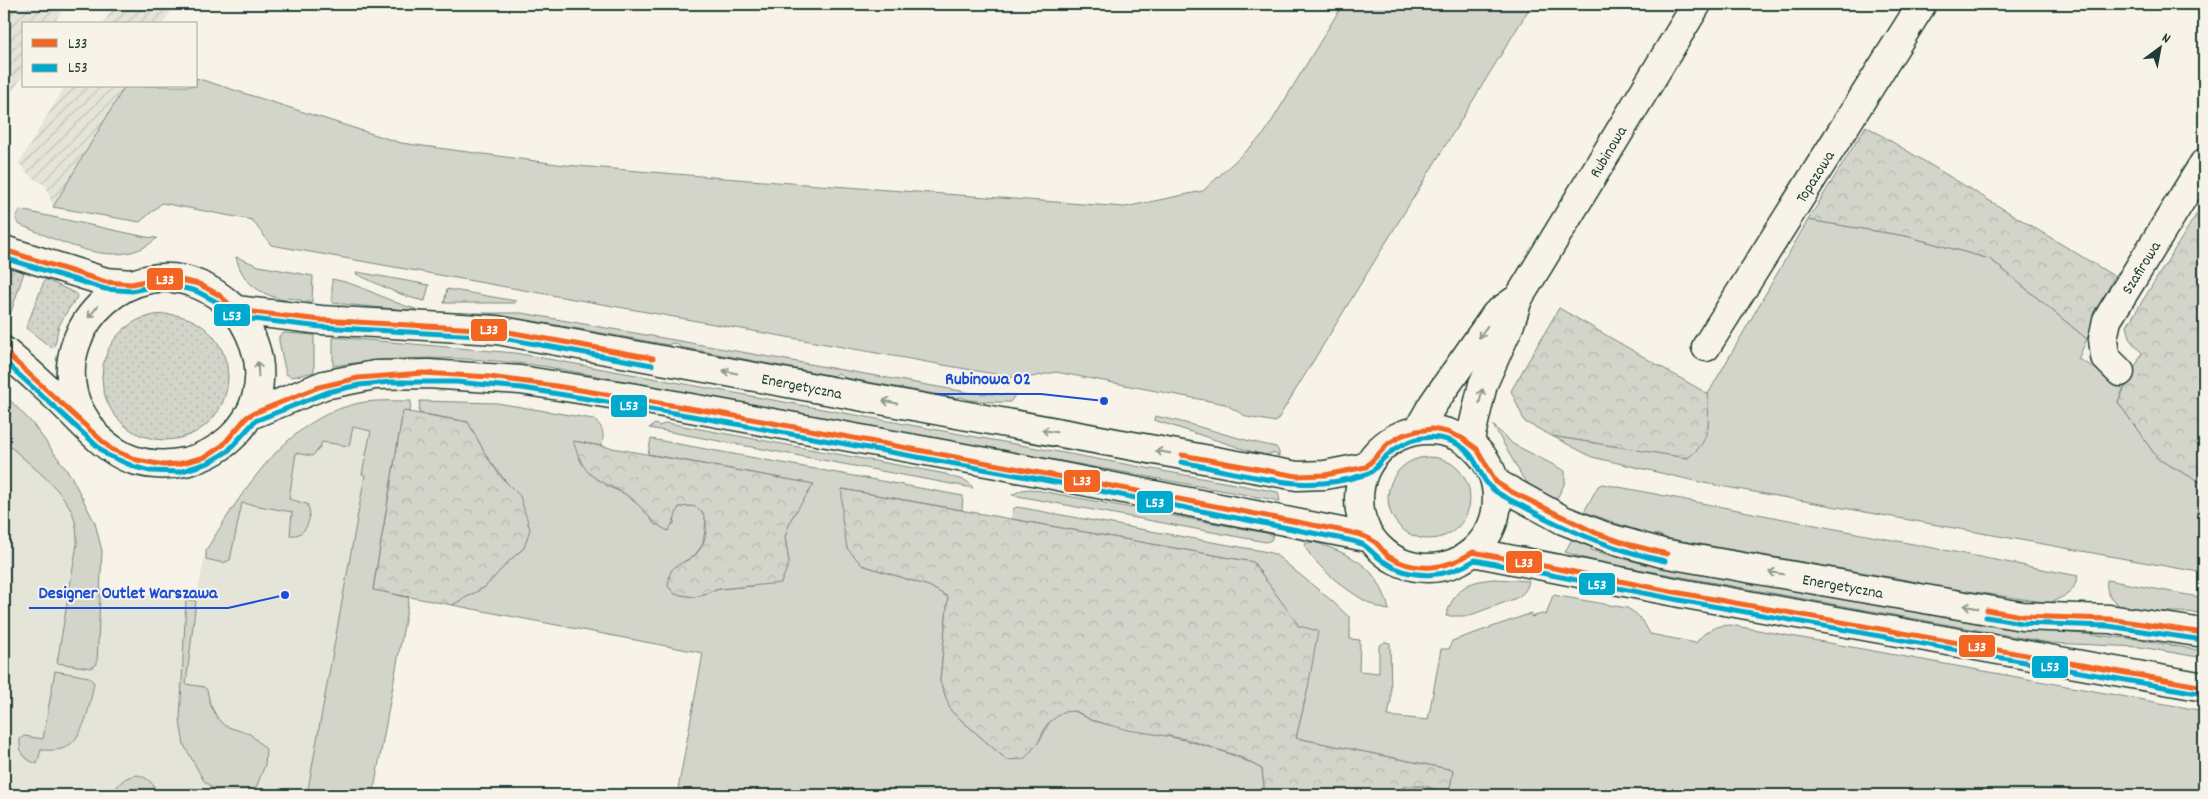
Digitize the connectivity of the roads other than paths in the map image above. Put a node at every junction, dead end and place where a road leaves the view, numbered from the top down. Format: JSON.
{"nodes":[{"id":1,"x":1697,"y":4,"type":"edge"},
{"id":2,"x":1922,"y":4,"type":"edge"},
{"id":3,"x":2204,"y":163,"type":"edge"},
{"id":4,"x":4,"y":250,"type":"edge"},
{"id":5,"x":132,"y":284,"type":"junction"},
{"id":6,"x":1518,"y":298,"type":"junction"},
{"id":7,"x":236,"y":310,"type":"junction"},
{"id":8,"x":1706,"y":347,"type":"dead end"},
{"id":9,"x":4,"y":351,"type":"edge"},
{"id":10,"x":2120,"y":372,"type":"dead end"},
{"id":11,"x":248,"y":416,"type":"junction"},
{"id":12,"x":1418,"y":430,"type":"junction"},
{"id":13,"x":94,"y":434,"type":"junction"},
{"id":14,"x":1469,"y":444,"type":"junction"},
{"id":15,"x":1366,"y":467,"type":"junction"},
{"id":16,"x":1496,"y":483,"type":"junction"},
{"id":17,"x":1370,"y":538,"type":"junction"},
{"id":18,"x":1473,"y":552,"type":"junction"},
{"id":19,"x":2204,"y":633,"type":"edge"},
{"id":20,"x":2204,"y":687,"type":"edge"}],
"edges":[{"from":1,"to":6,"type":"street","name":"Rubinowa"},
{"from":2,"to":8,"type":"street","name":"Topazowa"},
{"from":3,"to":10,"type":"street","name":"Szafirowa"},
{"from":4,"to":5,"type":"street"},
{"from":5,"to":7,"type":"street"},
{"from":5,"to":13,"type":"street","one_way":true},
{"from":6,"to":12,"type":"street","name":"Rubinowa","one_way":true},
{"from":14,"to":6,"type":"street","name":"Rubinowa","one_way":true},
{"from":11,"to":7,"type":"street","one_way":true},
{"from":15,"to":7,"type":"street","name":"Energetyczna","one_way":true},
{"from":9,"to":13,"type":"street"},
{"from":11,"to":13,"type":"street"},
{"from":11,"to":17,"type":"street"},
{"from":12,"to":14,"type":"street"},
{"from":12,"to":15,"type":"street"},
{"from":14,"to":16,"type":"street"},
{"from":15,"to":17,"type":"street"},
{"from":16,"to":18,"type":"street"},
{"from":19,"to":16,"type":"street","name":"Energetyczna","one_way":true},
{"from":17,"to":18,"type":"street"},
{"from":18,"to":20,"type":"street"}]}
